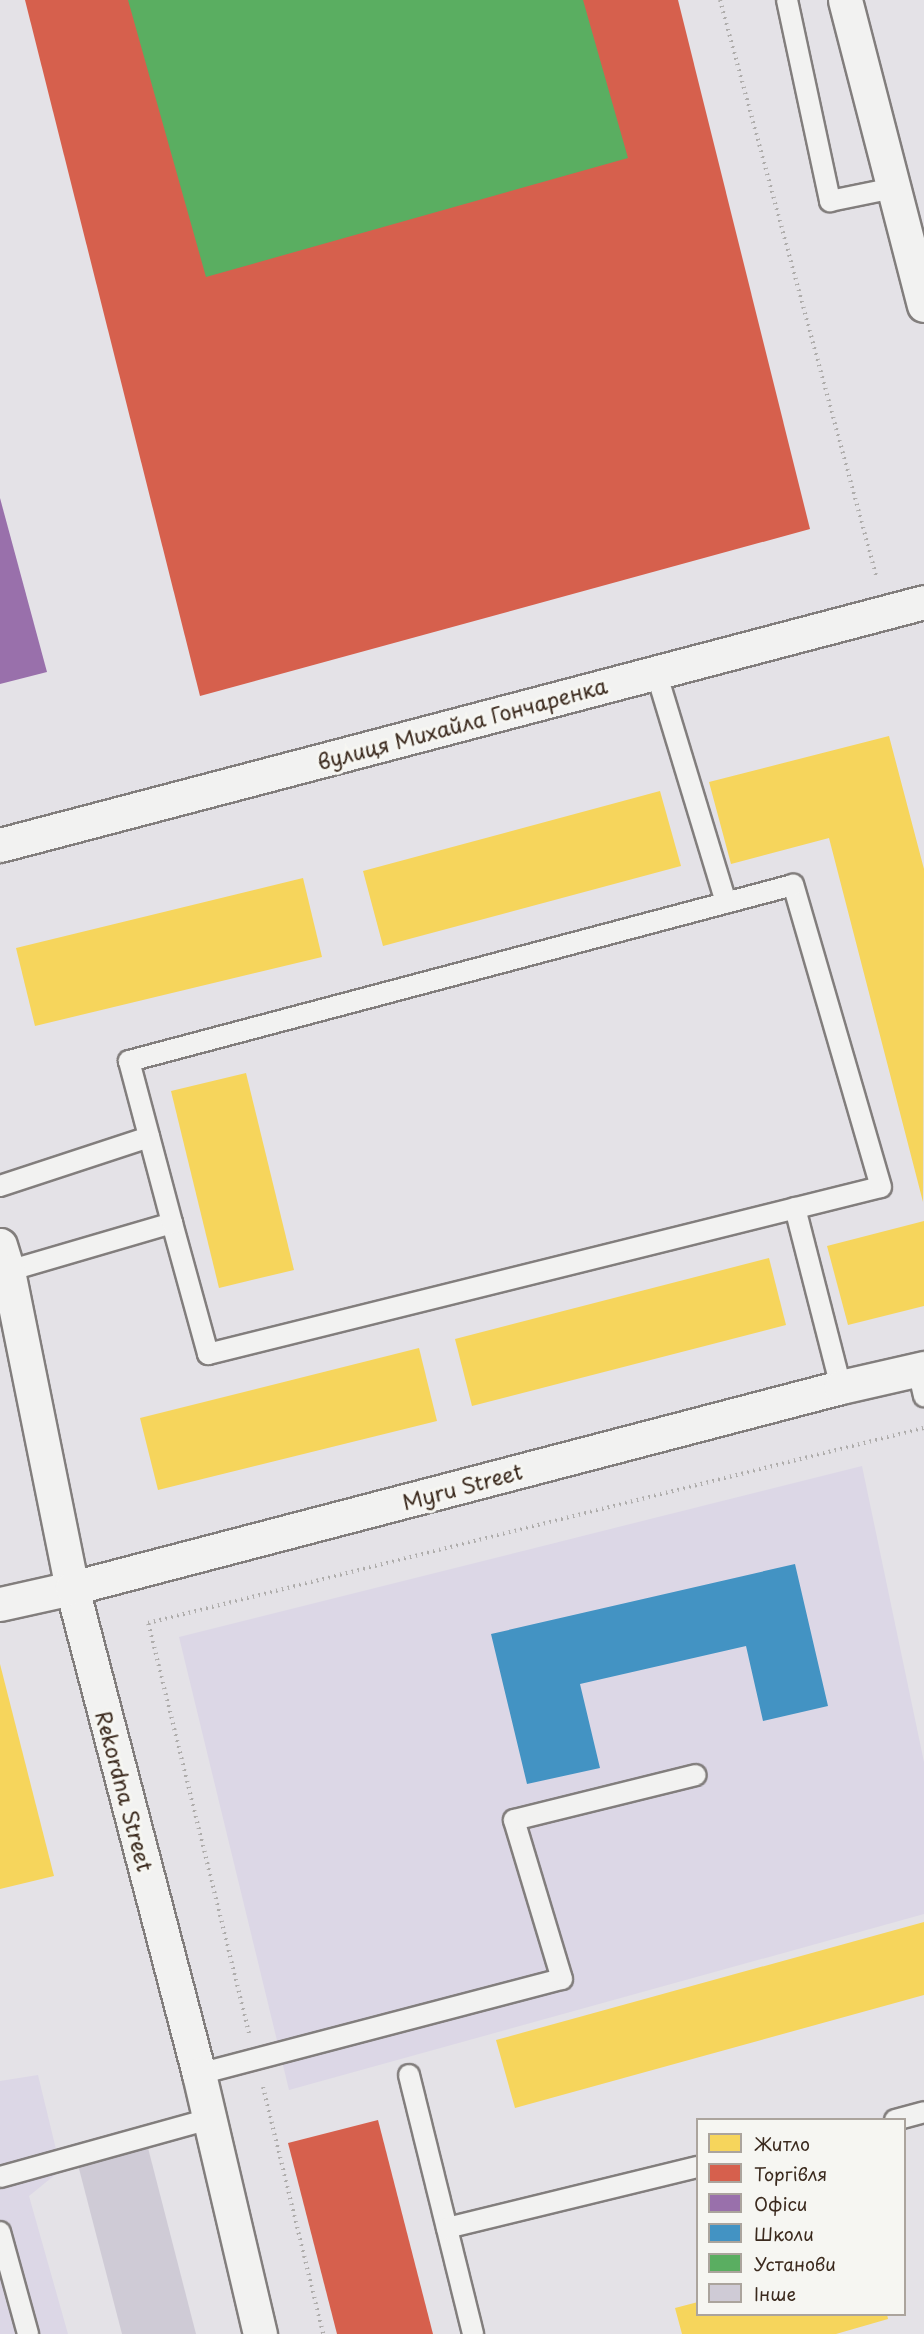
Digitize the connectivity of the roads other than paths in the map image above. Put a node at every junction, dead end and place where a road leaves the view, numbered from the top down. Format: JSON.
{"nodes":[{"id":1,"x":787,"y":0,"type":"edge"},
{"id":2,"x":845,"y":0,"type":"edge"},
{"id":3,"x":894,"y":188,"type":"junction"},
{"id":4,"x":924,"y":305,"type":"edge"},
{"id":5,"x":924,"y":602,"type":"edge"},
{"id":6,"x":656,"y":672,"type":"junction"},
{"id":7,"x":0,"y":845,"type":"edge"},
{"id":8,"x":726,"y":903,"type":"junction"},
{"id":9,"x":149,"y":1137,"type":"junction"},
{"id":10,"x":0,"y":1185,"type":"edge"},
{"id":11,"x":795,"y":1208,"type":"junction"},
{"id":12,"x":172,"y":1223,"type":"junction"},
{"id":13,"x":4,"y":1258,"type":"edge"},
{"id":14,"x":922,"y":1378,"type":"edge"},
{"id":15,"x":841,"y":1387,"type":"junction"},
{"id":16,"x":72,"y":1588,"type":"junction"},
{"id":17,"x":0,"y":1604,"type":"edge"},
{"id":18,"x":696,"y":1775,"type":"dead end"},
{"id":19,"x":198,"y":2074,"type":"junction"},
{"id":20,"x":409,"y":2075,"type":"dead end"},
{"id":21,"x":924,"y":2112,"type":"edge"},
{"id":22,"x":902,"y":2118,"type":"edge"},
{"id":23,"x":209,"y":2119,"type":"junction"},
{"id":24,"x":696,"y":2167,"type":"edge"},
{"id":25,"x":0,"y":2177,"type":"edge"},
{"id":26,"x":447,"y":2228,"type":"junction"},
{"id":27,"x":0,"y":2232,"type":"edge"},
{"id":28,"x":28,"y":2334,"type":"edge"},
{"id":29,"x":260,"y":2334,"type":"edge"},
{"id":30,"x":473,"y":2334,"type":"edge"}],
"edges":[{"from":1,"to":3,"type":"lane"},
{"from":2,"to":3,"type":"street"},
{"from":3,"to":4,"type":"street"},
{"from":5,"to":6,"type":"street","name":"вулиця Михайла Гончаренка"},
{"from":6,"to":7,"type":"street","name":"вулиця Михайла Гончаренка"},
{"from":6,"to":8,"type":"lane"},
{"from":8,"to":9,"type":"lane"},
{"from":8,"to":11,"type":"lane"},
{"from":9,"to":10,"type":"lane"},
{"from":9,"to":12,"type":"lane"},
{"from":11,"to":12,"type":"lane"},
{"from":11,"to":15,"type":"lane"},
{"from":12,"to":13,"type":"lane"},
{"from":13,"to":16,"type":"street","name":"Rekordna Street"},
{"from":14,"to":15,"type":"street","name":"Myru Street"},
{"from":15,"to":16,"type":"street","name":"Myru Street"},
{"from":16,"to":17,"type":"street","name":"Myru Street"},
{"from":16,"to":19,"type":"street","name":"Rekordna Street"},
{"from":18,"to":19,"type":"lane"},
{"from":19,"to":23,"type":"street","name":"Rekordna Street"},
{"from":20,"to":26,"type":"lane"},
{"from":21,"to":22,"type":"lane"},
{"from":23,"to":25,"type":"lane"},
{"from":23,"to":29,"type":"street","name":"Rekordna Street"},
{"from":24,"to":26,"type":"lane"},
{"from":26,"to":30,"type":"lane"},
{"from":27,"to":28,"type":"lane"}]}
